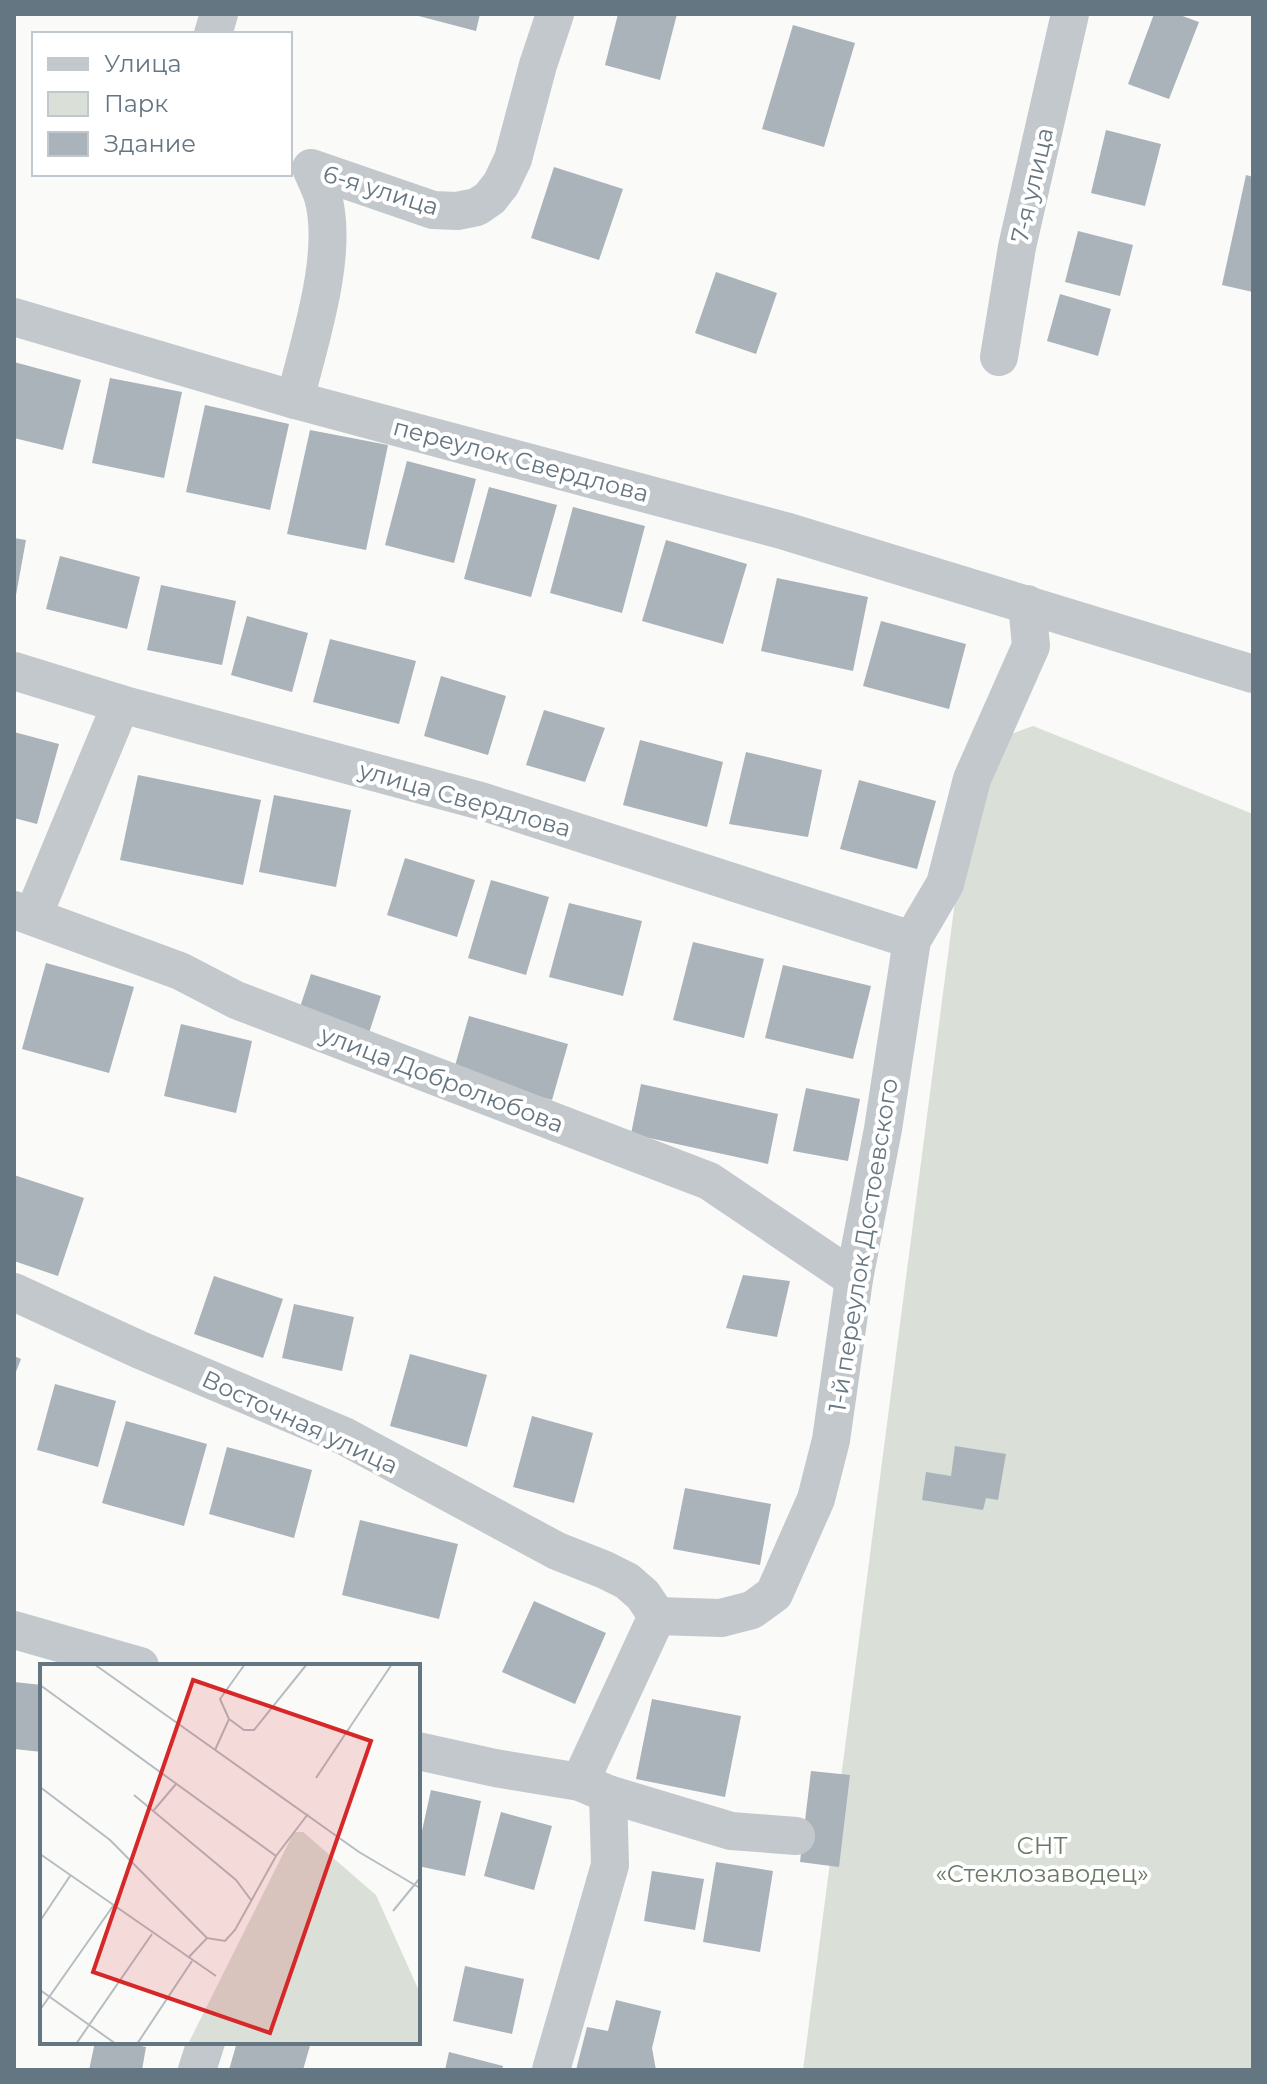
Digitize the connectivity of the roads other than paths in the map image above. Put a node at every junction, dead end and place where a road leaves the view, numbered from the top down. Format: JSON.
{"nodes":[{"id":1,"x":555,"y":14,"type":"edge"},
{"id":2,"x":1070,"y":14,"type":"edge"},
{"id":3,"x":300,"y":162,"type":"edge"},
{"id":4,"x":14,"y":317,"type":"edge"},
{"id":5,"x":999,"y":357,"type":"dead end"},
{"id":6,"x":295,"y":400,"type":"junction"},
{"id":7,"x":1027,"y":604,"type":"junction"},
{"id":8,"x":14,"y":671,"type":"edge"},
{"id":9,"x":1253,"y":674,"type":"edge"},
{"id":10,"x":121,"y":704,"type":"junction"},
{"id":11,"x":24,"y":913,"type":"edge"},
{"id":12,"x":912,"y":940,"type":"junction"},
{"id":13,"x":854,"y":1279,"type":"junction"},
{"id":14,"x":14,"y":1292,"type":"edge"},
{"id":15,"x":657,"y":1616,"type":"junction"},
{"id":16,"x":14,"y":1630,"type":"edge"},
{"id":17,"x":133,"y":1664,"type":"edge"},
{"id":18,"x":420,"y":1751,"type":"edge"},
{"id":19,"x":594,"y":1788,"type":"junction"},
{"id":20,"x":796,"y":1836,"type":"dead end"},
{"id":21,"x":205,"y":2044,"type":"edge"},
{"id":22,"x":197,"y":2070,"type":"edge"},
{"id":23,"x":551,"y":2070,"type":"edge"}],
"edges":[{"from":1,"to":3,"type":"street","name":"6-я улица"},
{"from":2,"to":5,"type":"street","name":"7-я улица"},
{"from":3,"to":6,"type":"street","name":"6-я улица"},
{"from":4,"to":6,"type":"street","name":"переулок Свердлова"},
{"from":6,"to":7,"type":"street","name":"переулок Свердлова"},
{"from":7,"to":9,"type":"street","name":"переулок Свердлова"},
{"from":7,"to":12,"type":"street","name":"1-й переулок Достоевского"},
{"from":8,"to":10,"type":"street","name":"улица Свердлова"},
{"from":10,"to":11,"type":"street"},
{"from":10,"to":12,"type":"street","name":"улица Свердлова"},
{"from":11,"to":13,"type":"street","name":"улица Добролюбова"},
{"from":12,"to":13,"type":"street","name":"1-й переулок Достоевского"},
{"from":13,"to":15,"type":"street","name":"1-й переулок Достоевского"},
{"from":14,"to":15,"type":"street","name":"Восточная улица"},
{"from":15,"to":19,"type":"street"},
{"from":16,"to":17,"type":"street"},
{"from":18,"to":19,"type":"street"},
{"from":19,"to":20,"type":"street"},
{"from":19,"to":23,"type":"street"},
{"from":21,"to":22,"type":"street"}]}
